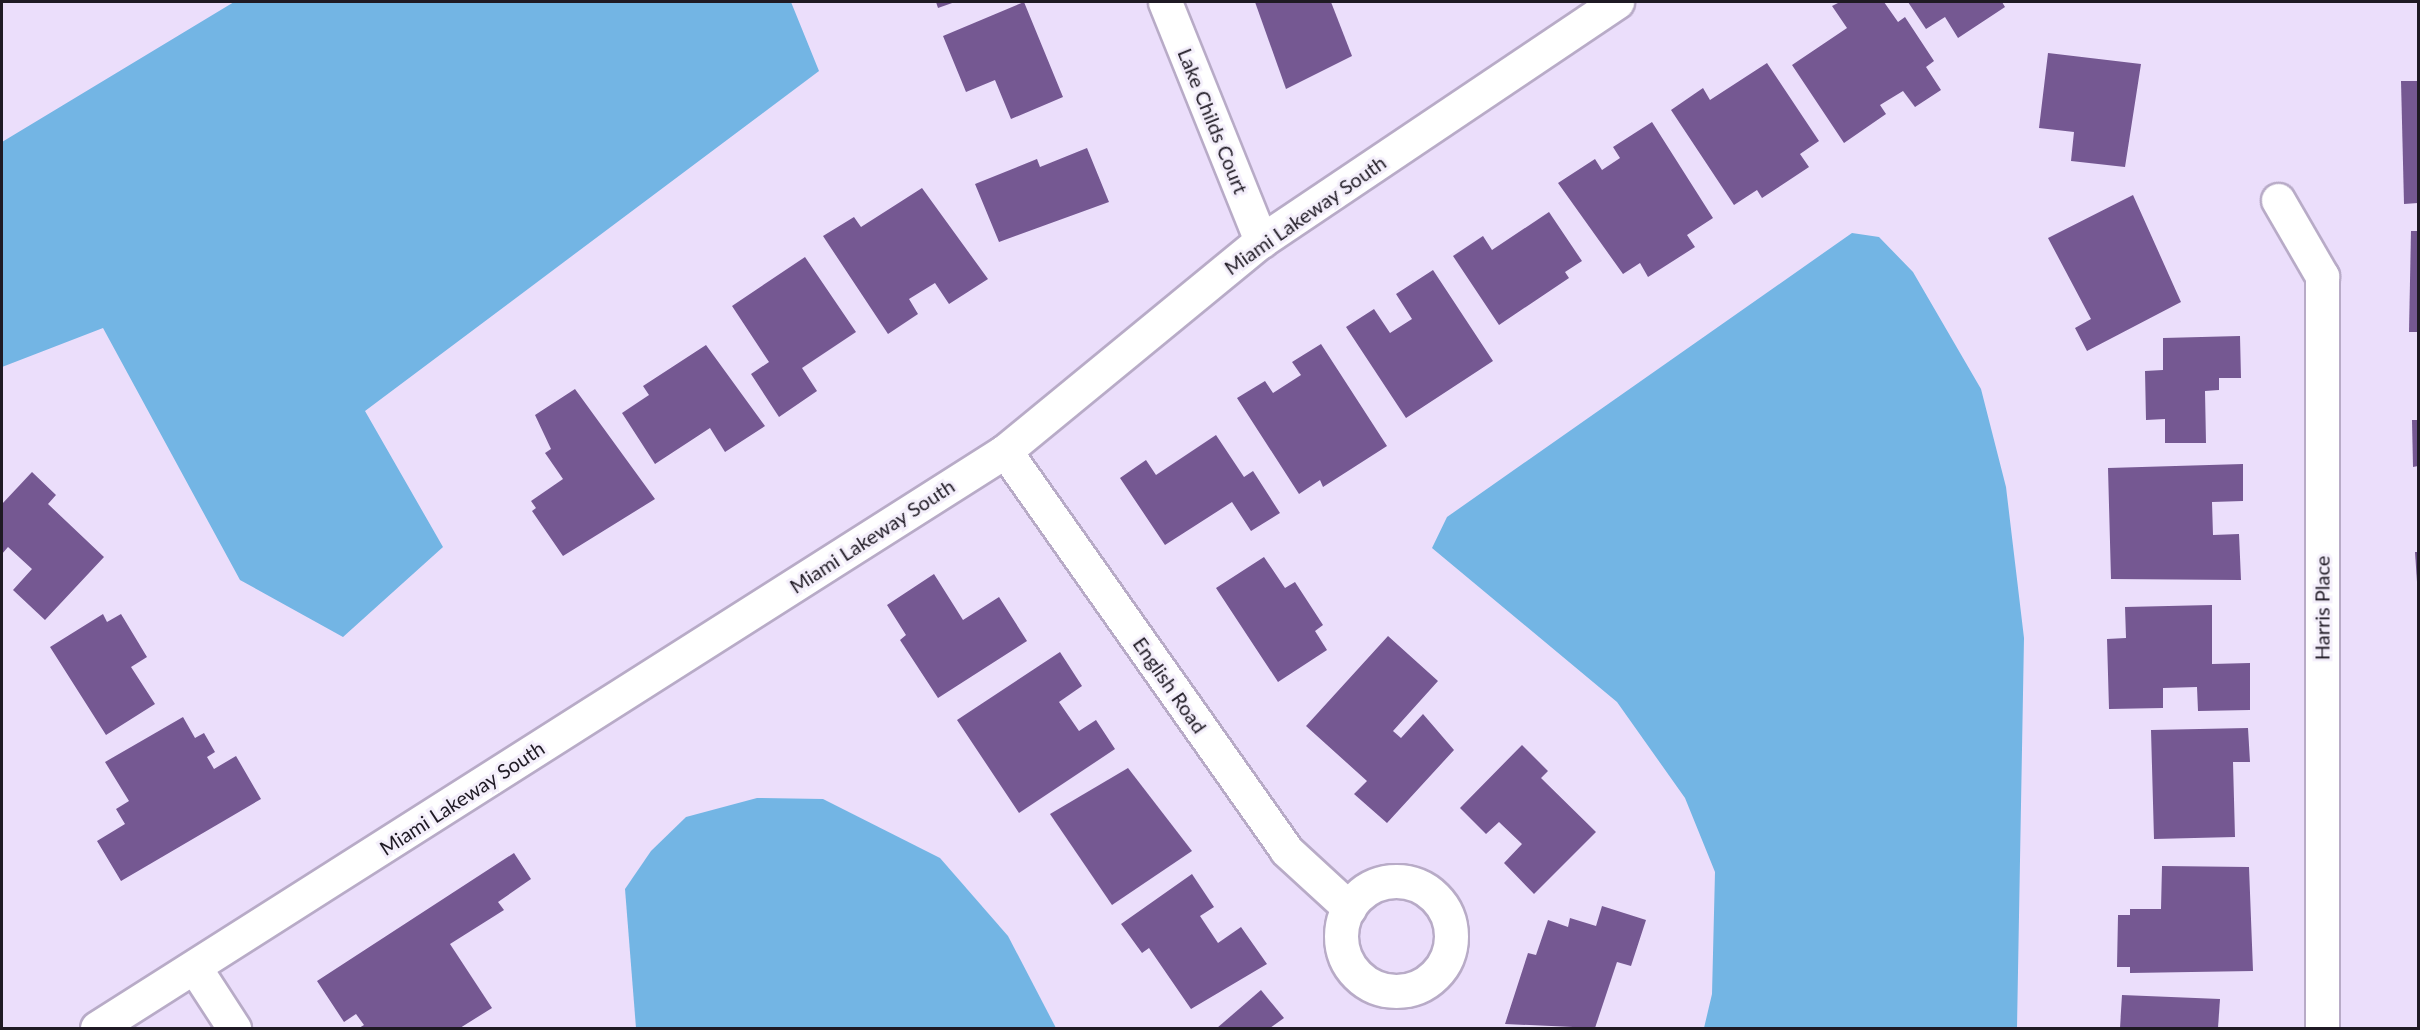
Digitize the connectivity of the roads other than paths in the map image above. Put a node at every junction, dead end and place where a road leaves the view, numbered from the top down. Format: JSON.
{"nodes":[{"id":1,"x":1165,"y":2,"type":"edge"},
{"id":2,"x":1617,"y":2,"type":"edge"},
{"id":3,"x":2278,"y":200,"type":"dead end"},
{"id":4,"x":1261,"y":241,"type":"junction"},
{"id":5,"x":1005,"y":452,"type":"junction"},
{"id":6,"x":1349,"y":908,"type":"dead end"},
{"id":7,"x":195,"y":968,"type":"junction"},
{"id":8,"x":97,"y":1029,"type":"edge"},
{"id":9,"x":234,"y":1029,"type":"edge"},
{"id":10,"x":2322,"y":1029,"type":"edge"}],
"edges":[{"from":1,"to":4,"type":"street","name":"Lake Childs Court"},
{"from":2,"to":4,"type":"street","name":"Miami Lakeway South"},
{"from":3,"to":10,"type":"street","name":"Harris Place"},
{"from":4,"to":5,"type":"street","name":"Miami Lakeway South"},
{"from":5,"to":6,"type":"street","name":"English Road"},
{"from":5,"to":7,"type":"street","name":"Miami Lakeway South"},
{"from":7,"to":8,"type":"street","name":"Miami Lakeway South"},
{"from":7,"to":9,"type":"street"}]}
